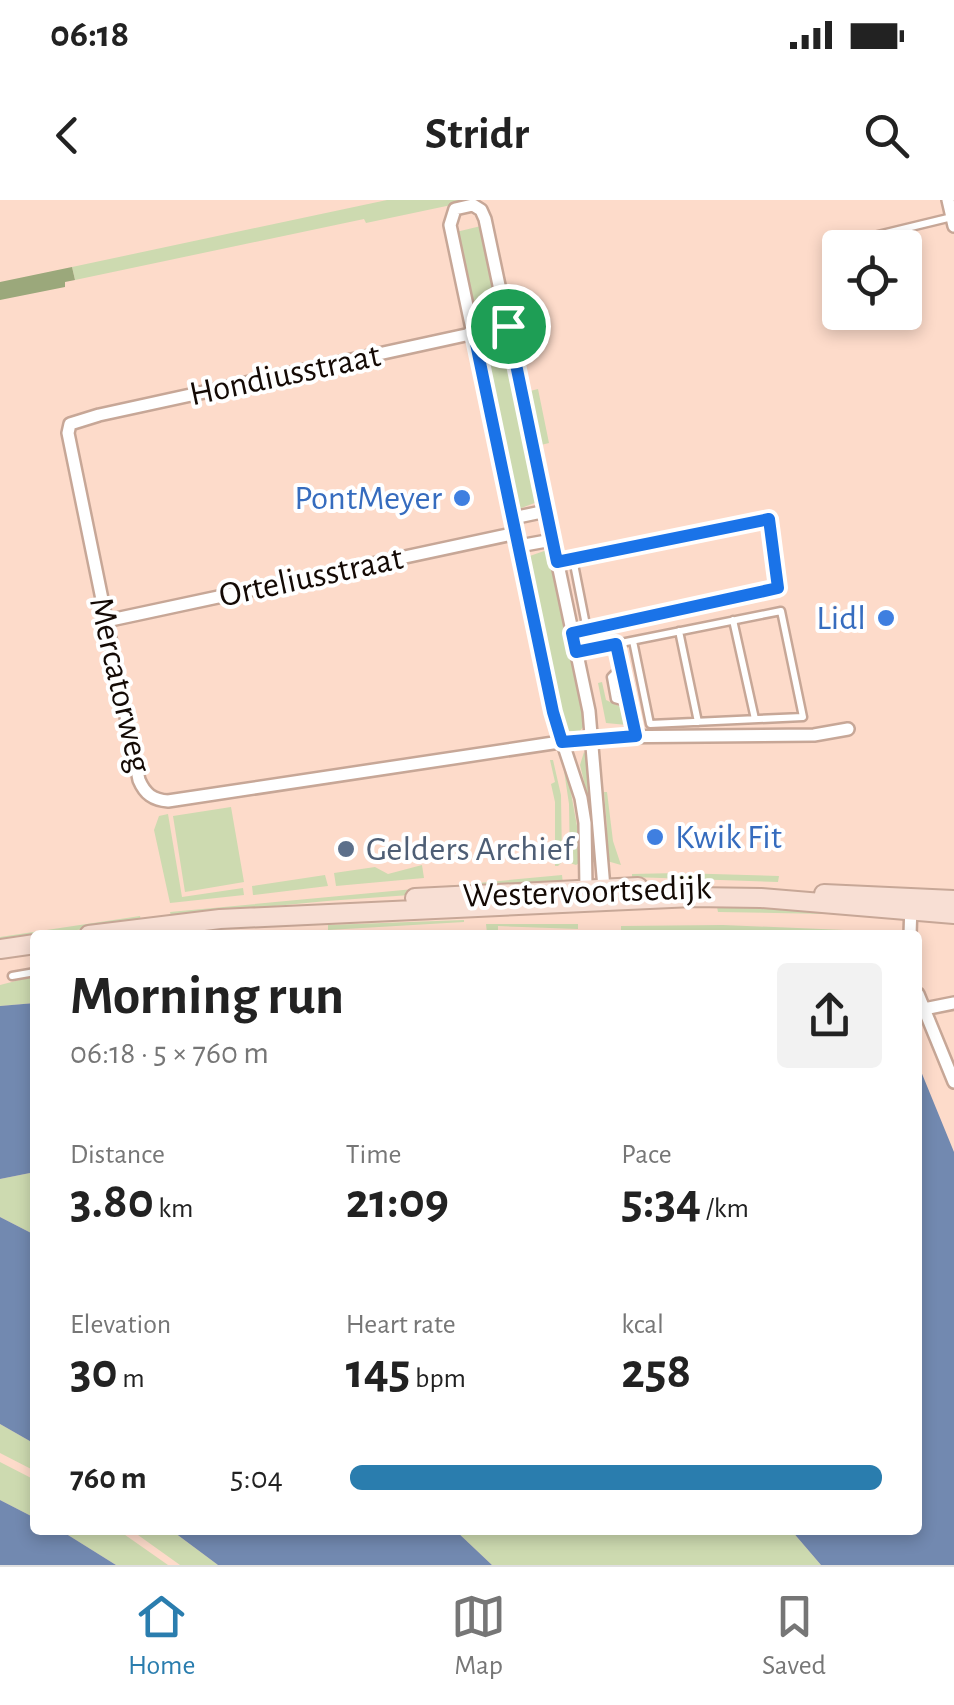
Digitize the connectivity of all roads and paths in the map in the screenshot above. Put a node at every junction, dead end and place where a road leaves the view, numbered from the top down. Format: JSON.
{"nodes":[{"id":1,"x":948,"y":200,"type":"edge"},
{"id":2,"x":953,"y":222,"type":"edge"},
{"id":3,"x":911,"y":230,"type":"edge"},
{"id":4,"x":508,"y":326,"type":"junction"},
{"id":5,"x":474,"y":334,"type":"junction"},
{"id":6,"x":96,"y":416,"type":"joint"},
{"id":7,"x":546,"y":510,"type":"junction"},
{"id":8,"x":514,"y":518,"type":"junction"},
{"id":9,"x":518,"y":540,"type":"junction"},
{"id":10,"x":552,"y":540,"type":"junction"},
{"id":11,"x":573,"y":559,"type":"junction"},
{"id":12,"x":557,"y":562,"type":"junction"},
{"id":13,"x":733,"y":620,"type":"junction"},
{"id":14,"x":106,"y":621,"type":"junction"},
{"id":15,"x":587,"y":630,"type":"junction"},
{"id":16,"x":679,"y":632,"type":"junction"},
{"id":17,"x":572,"y":633,"type":"junction"},
{"id":18,"x":633,"y":641,"type":"junction"},
{"id":19,"x":616,"y":644,"type":"junction"},
{"id":20,"x":576,"y":652,"type":"junction"},
{"id":21,"x":755,"y":720,"type":"junction"},
{"id":22,"x":698,"y":722,"type":"junction"},
{"id":23,"x":848,"y":729,"type":"dead end"},
{"id":24,"x":636,"y":736,"type":"junction"},
{"id":25,"x":593,"y":737,"type":"junction"},
{"id":26,"x":562,"y":742,"type":"junction"},
{"id":27,"x":596,"y":892,"type":"junction"},
{"id":28,"x":954,"y":900,"type":"edge"},
{"id":29,"x":911,"y":910,"type":"junction"},
{"id":30,"x":954,"y":914,"type":"edge"},
{"id":31,"x":157,"y":930,"type":"edge"},
{"id":32,"x":910,"y":930,"type":"edge"},
{"id":33,"x":30,"y":945,"type":"edge"},
{"id":34,"x":0,"y":949,"type":"edge"},
{"id":35,"x":30,"y":973,"type":"edge"},
{"id":36,"x":12,"y":976,"type":"dead end"},
{"id":37,"x":954,"y":1002,"type":"edge"},
{"id":38,"x":922,"y":1004,"type":"edge"},
{"id":39,"x":924,"y":1009,"type":"junction"},
{"id":40,"x":954,"y":1082,"type":"edge"}],
"edges":[{"from":1,"to":2,"type":"street"},
{"from":2,"to":3,"type":"lane"},
{"from":4,"to":5,"type":"street","name":"Hondiusstraat"},
{"from":4,"to":5,"type":"street"},
{"from":4,"to":7,"type":"street"},
{"from":5,"to":6,"type":"street","name":"Hondiusstraat"},
{"from":5,"to":8,"type":"street"},
{"from":6,"to":14,"type":"street","name":"Mercatorweg"},
{"from":7,"to":8,"type":"street"},
{"from":7,"to":10,"type":"street"},
{"from":8,"to":9,"type":"street"},
{"from":9,"to":10,"type":"street","name":"Orteliusstraat"},
{"from":9,"to":14,"type":"street","name":"Orteliusstraat"},
{"from":9,"to":26,"type":"street"},
{"from":10,"to":12,"type":"street"},
{"from":11,"to":12,"type":"lane"},
{"from":11,"to":15,"type":"lane"},
{"from":11,"to":15,"type":"lane"},
{"from":12,"to":17,"type":"street"},
{"from":13,"to":16,"type":"lane"},
{"from":13,"to":21,"type":"lane"},
{"from":13,"to":21,"type":"lane"},
{"from":14,"to":26,"type":"street","name":"Mercatorweg"},
{"from":15,"to":17,"type":"lane"},
{"from":16,"to":18,"type":"lane"},
{"from":16,"to":22,"type":"lane"},
{"from":17,"to":20,"type":"street"},
{"from":18,"to":19,"type":"lane"},
{"from":18,"to":22,"type":"lane"},
{"from":19,"to":20,"type":"lane"},
{"from":19,"to":24,"type":"lane"},
{"from":20,"to":25,"type":"street"},
{"from":21,"to":22,"type":"lane"},
{"from":23,"to":24,"type":"street"},
{"from":24,"to":25,"type":"street"},
{"from":25,"to":26,"type":"street"},
{"from":25,"to":27,"type":"street"},
{"from":26,"to":27,"type":"street"},
{"from":27,"to":29,"type":"main road","name":"Westervoortsedijk"},
{"from":27,"to":31,"type":"main road","name":"Westervoortsedijk"},
{"from":28,"to":29,"type":"main road","name":"Westervoortsedijk"},
{"from":29,"to":30,"type":"main road","name":"Westervoortsedijk"},
{"from":29,"to":32,"type":"street"},
{"from":33,"to":34,"type":"main road"},
{"from":35,"to":36,"type":"lane"},
{"from":37,"to":39,"type":"street"},
{"from":38,"to":39,"type":"street"},
{"from":39,"to":40,"type":"street"}]}
